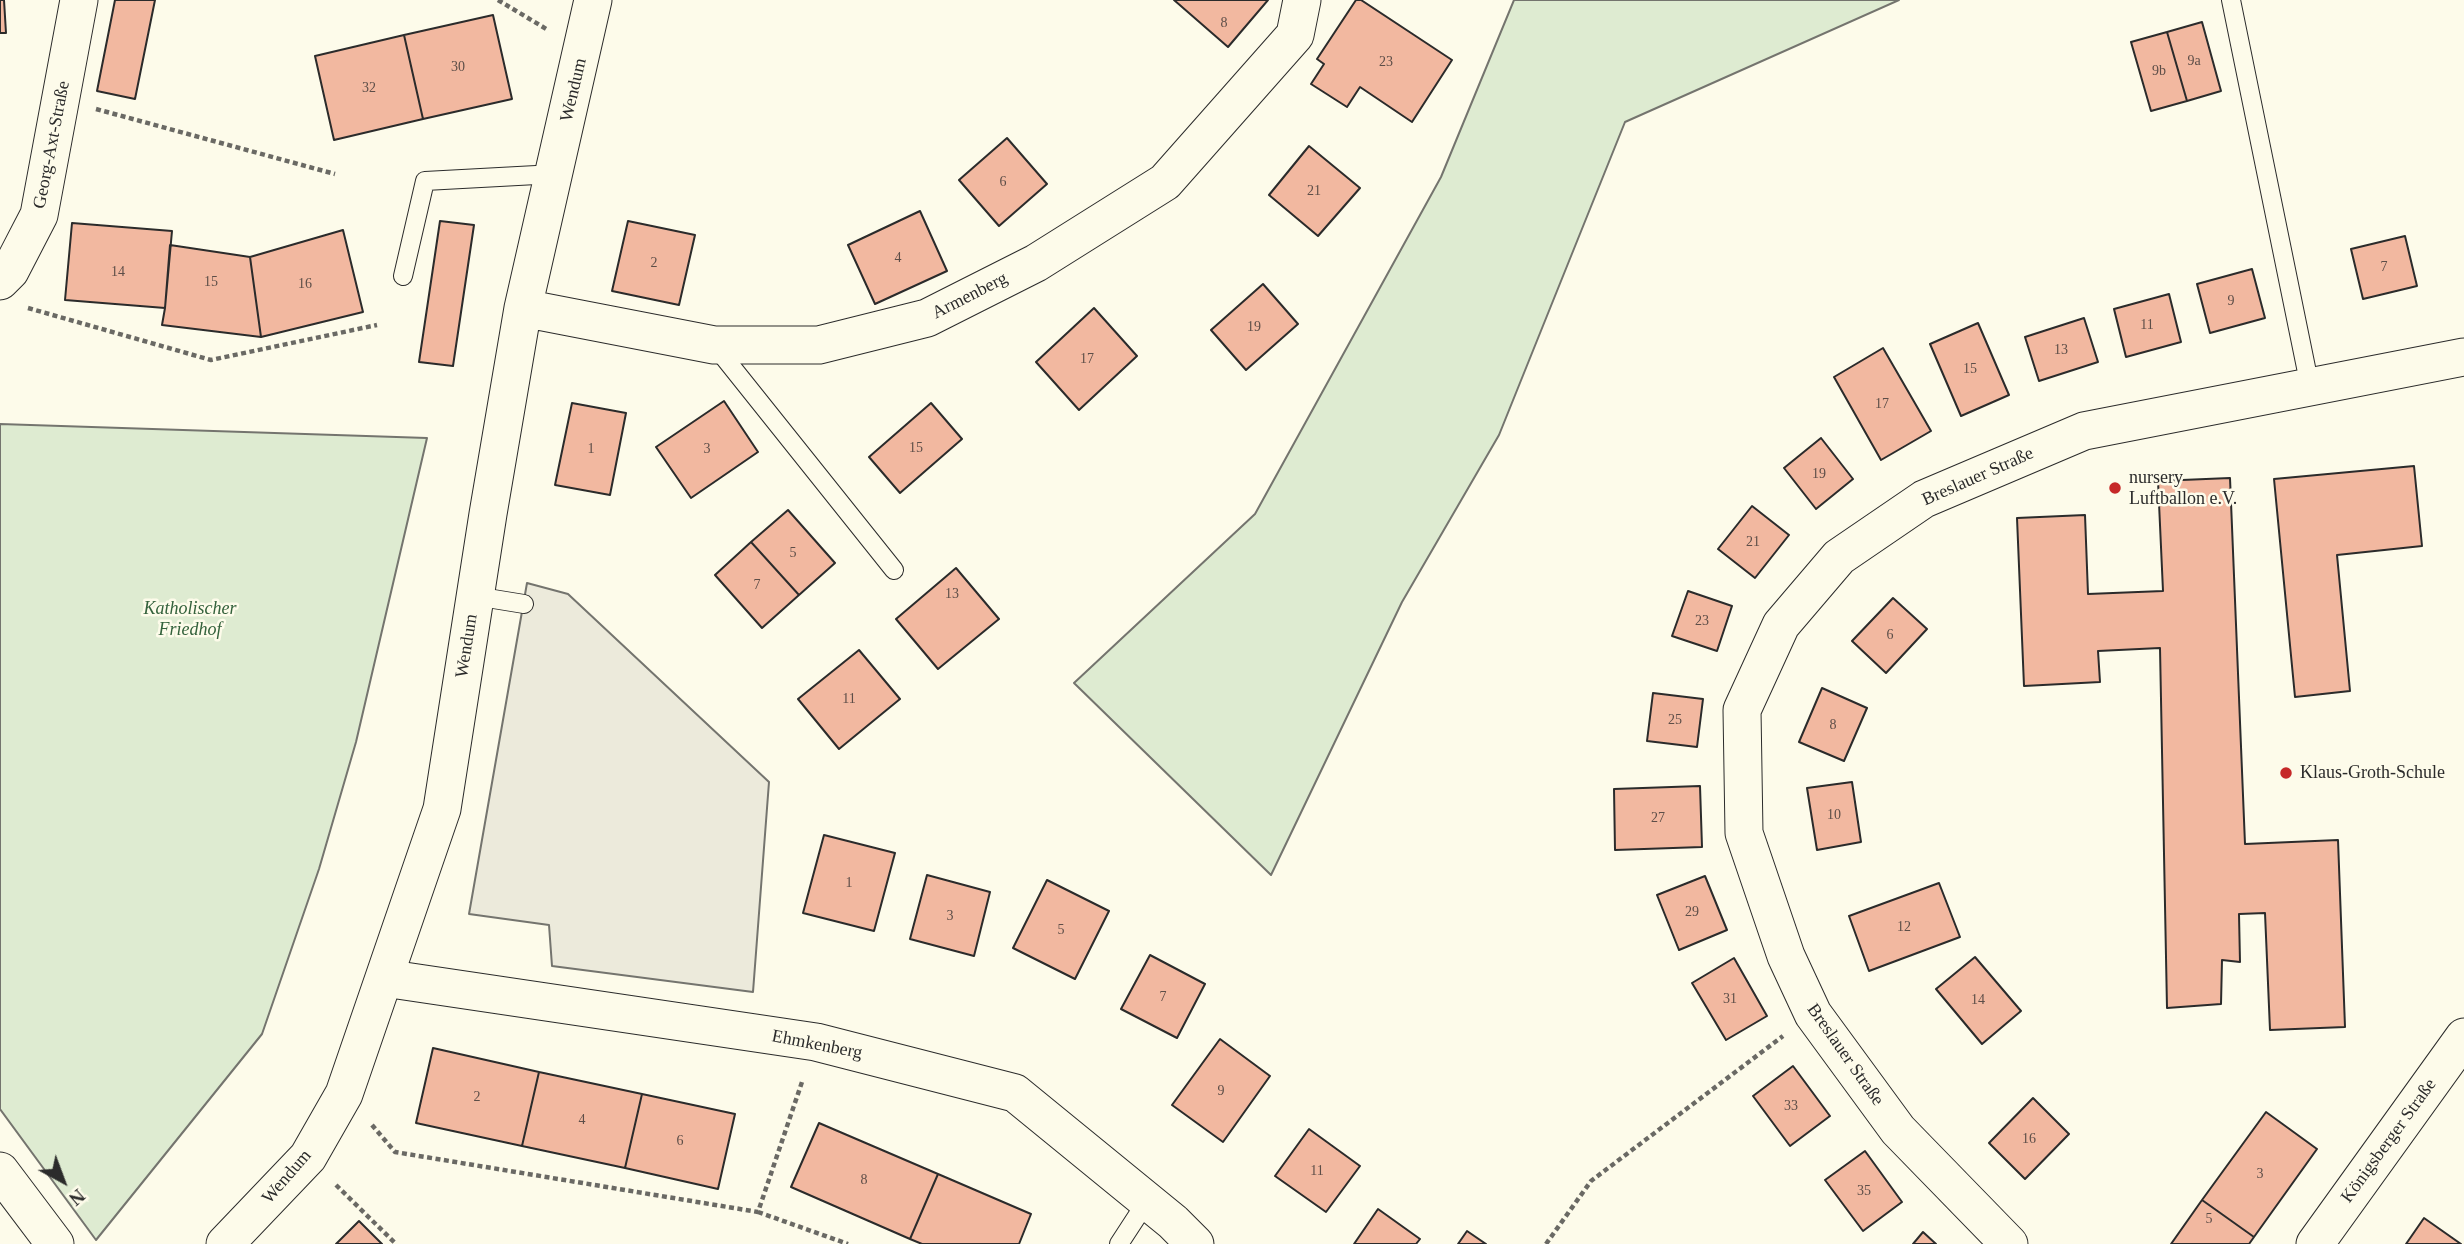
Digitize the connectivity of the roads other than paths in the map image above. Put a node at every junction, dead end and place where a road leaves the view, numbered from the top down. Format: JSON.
{"nodes":[{"id":1,"x":79,"y":0,"type":"edge"},
{"id":2,"x":593,"y":0,"type":"edge"},
{"id":3,"x":1302,"y":0,"type":"edge"},
{"id":4,"x":2231,"y":0,"type":"edge"},
{"id":5,"x":555,"y":174,"type":"junction"},
{"id":6,"x":403,"y":276,"type":"dead end"},
{"id":7,"x":0,"y":281,"type":"edge"},
{"id":8,"x":523,"y":308,"type":"junction"},
{"id":9,"x":714,"y":345,"type":"junction"},
{"id":10,"x":2464,"y":357,"type":"edge"},
{"id":11,"x":2309,"y":387,"type":"junction"},
{"id":12,"x":894,"y":570,"type":"dead end"},
{"id":13,"x":475,"y":596,"type":"junction"},
{"id":14,"x":524,"y":604,"type":"dead end"},
{"id":15,"x":384,"y":978,"type":"junction"},
{"id":16,"x":2464,"y":1037,"type":"edge"},
{"id":17,"x":0,"y":1171,"type":"edge"},
{"id":18,"x":1147,"y":1201,"type":"junction"},
{"id":19,"x":55,"y":1244,"type":"edge"},
{"id":20,"x":225,"y":1244,"type":"edge"},
{"id":21,"x":1119,"y":1244,"type":"edge"},
{"id":22,"x":1195,"y":1244,"type":"edge"},
{"id":23,"x":2009,"y":1244,"type":"edge"},
{"id":24,"x":2315,"y":1244,"type":"edge"}],
"edges":[{"from":1,"to":7,"type":"street","name":"Georg-Axt-Straße"},
{"from":2,"to":5,"type":"street","name":"Wendum"},
{"from":3,"to":9,"type":"street","name":"Armenberg"},
{"from":4,"to":11,"type":"lane"},
{"from":5,"to":6,"type":"lane"},
{"from":5,"to":8,"type":"street","name":"Wendum"},
{"from":8,"to":9,"type":"street","name":"Armenberg"},
{"from":8,"to":13,"type":"street","name":"Wendum"},
{"from":9,"to":12,"type":"lane"},
{"from":10,"to":11,"type":"street","name":"Breslauer Straße"},
{"from":11,"to":23,"type":"street","name":"Breslauer Straße"},
{"from":13,"to":14,"type":"lane"},
{"from":13,"to":15,"type":"street","name":"Wendum"},
{"from":15,"to":18,"type":"street","name":"Ehmkenberg"},
{"from":15,"to":20,"type":"street","name":"Wendum"},
{"from":16,"to":24,"type":"street","name":"Königsberger Straße"},
{"from":17,"to":19,"type":"street"},
{"from":18,"to":21,"type":"lane"},
{"from":18,"to":22,"type":"street","name":"Ehmkenberg"}]}
